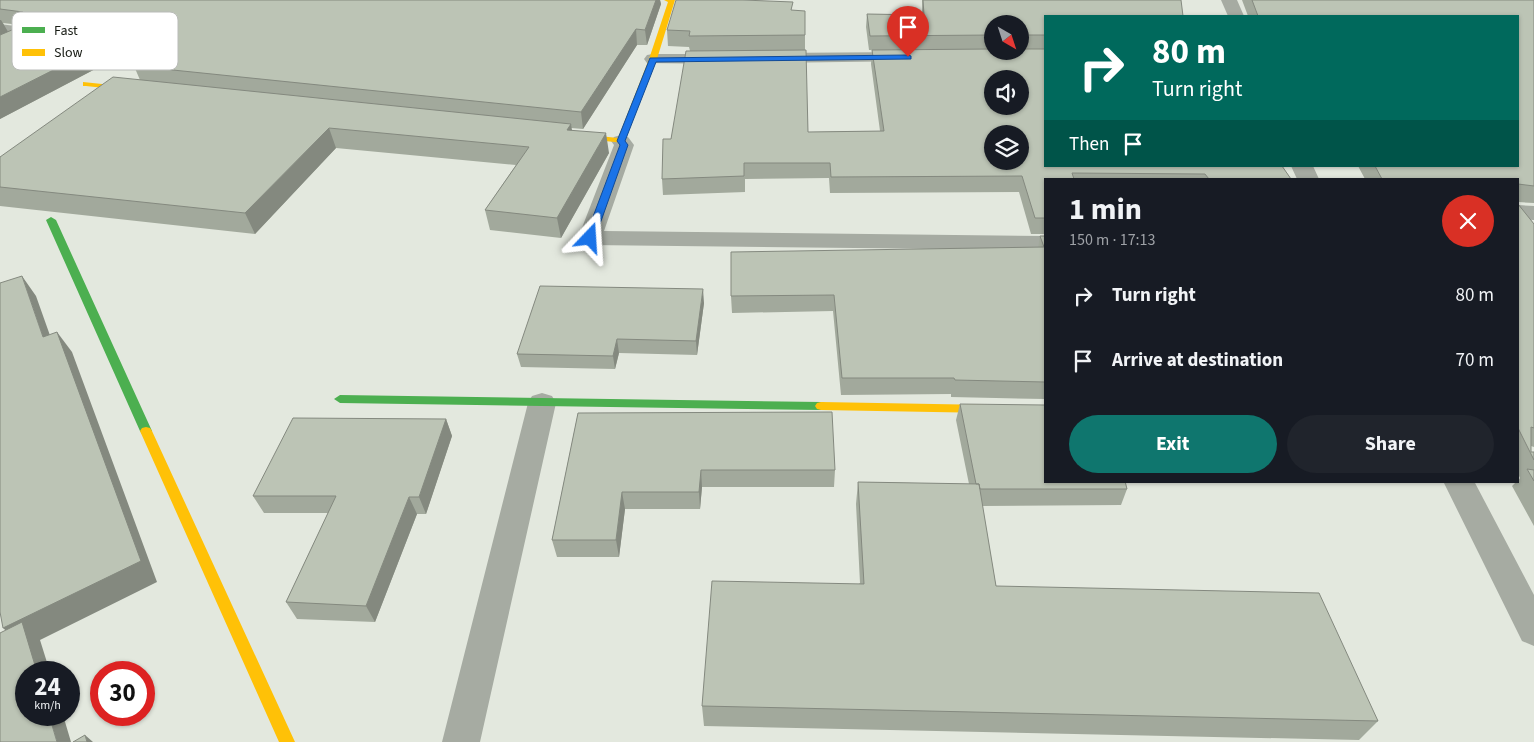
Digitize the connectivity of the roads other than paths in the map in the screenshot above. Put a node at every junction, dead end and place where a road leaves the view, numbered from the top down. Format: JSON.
{"nodes":[{"id":1,"x":667,"y":0,"type":"edge"},
{"id":2,"x":1229,"y":0,"type":"edge"},
{"id":3,"x":1236,"y":15,"type":"edge"},
{"id":4,"x":12,"y":43,"type":"edge"},
{"id":5,"x":0,"y":49,"type":"edge"},
{"id":6,"x":927,"y":57,"type":"edge"},
{"id":7,"x":653,"y":59,"type":"junction"},
{"id":8,"x":86,"y":84,"type":"dead end"},
{"id":9,"x":155,"y":91,"type":"edge"},
{"id":10,"x":562,"y":134,"type":"edge"},
{"id":11,"x":621,"y":141,"type":"junction"},
{"id":12,"x":1519,"y":212,"type":"edge"},
{"id":13,"x":1534,"y":213,"type":"edge"},
{"id":14,"x":51,"y":220,"type":"edge"},
{"id":15,"x":1044,"y":243,"type":"edge"},
{"id":16,"x":340,"y":400,"type":"dead end"},
{"id":17,"x":542,"y":402,"type":"junction"},
{"id":18,"x":1044,"y":410,"type":"edge"},
{"id":19,"x":1459,"y":483,"type":"edge"},
{"id":20,"x":1534,"y":630,"type":"edge"},
{"id":21,"x":287,"y":742,"type":"edge"},
{"id":22,"x":462,"y":742,"type":"edge"}],
"edges":[{"from":1,"to":7,"type":"street"},
{"from":2,"to":3,"type":"street"},
{"from":4,"to":5,"type":"lane"},
{"from":6,"to":7,"type":"street"},
{"from":7,"to":11,"type":"street"},
{"from":8,"to":9,"type":"street"},
{"from":10,"to":11,"type":"street"},
{"from":11,"to":15,"type":"street"},
{"from":12,"to":13,"type":"street"},
{"from":14,"to":21,"type":"street"},
{"from":16,"to":17,"type":"street"},
{"from":17,"to":18,"type":"street"},
{"from":17,"to":22,"type":"street"},
{"from":19,"to":20,"type":"street"}]}
